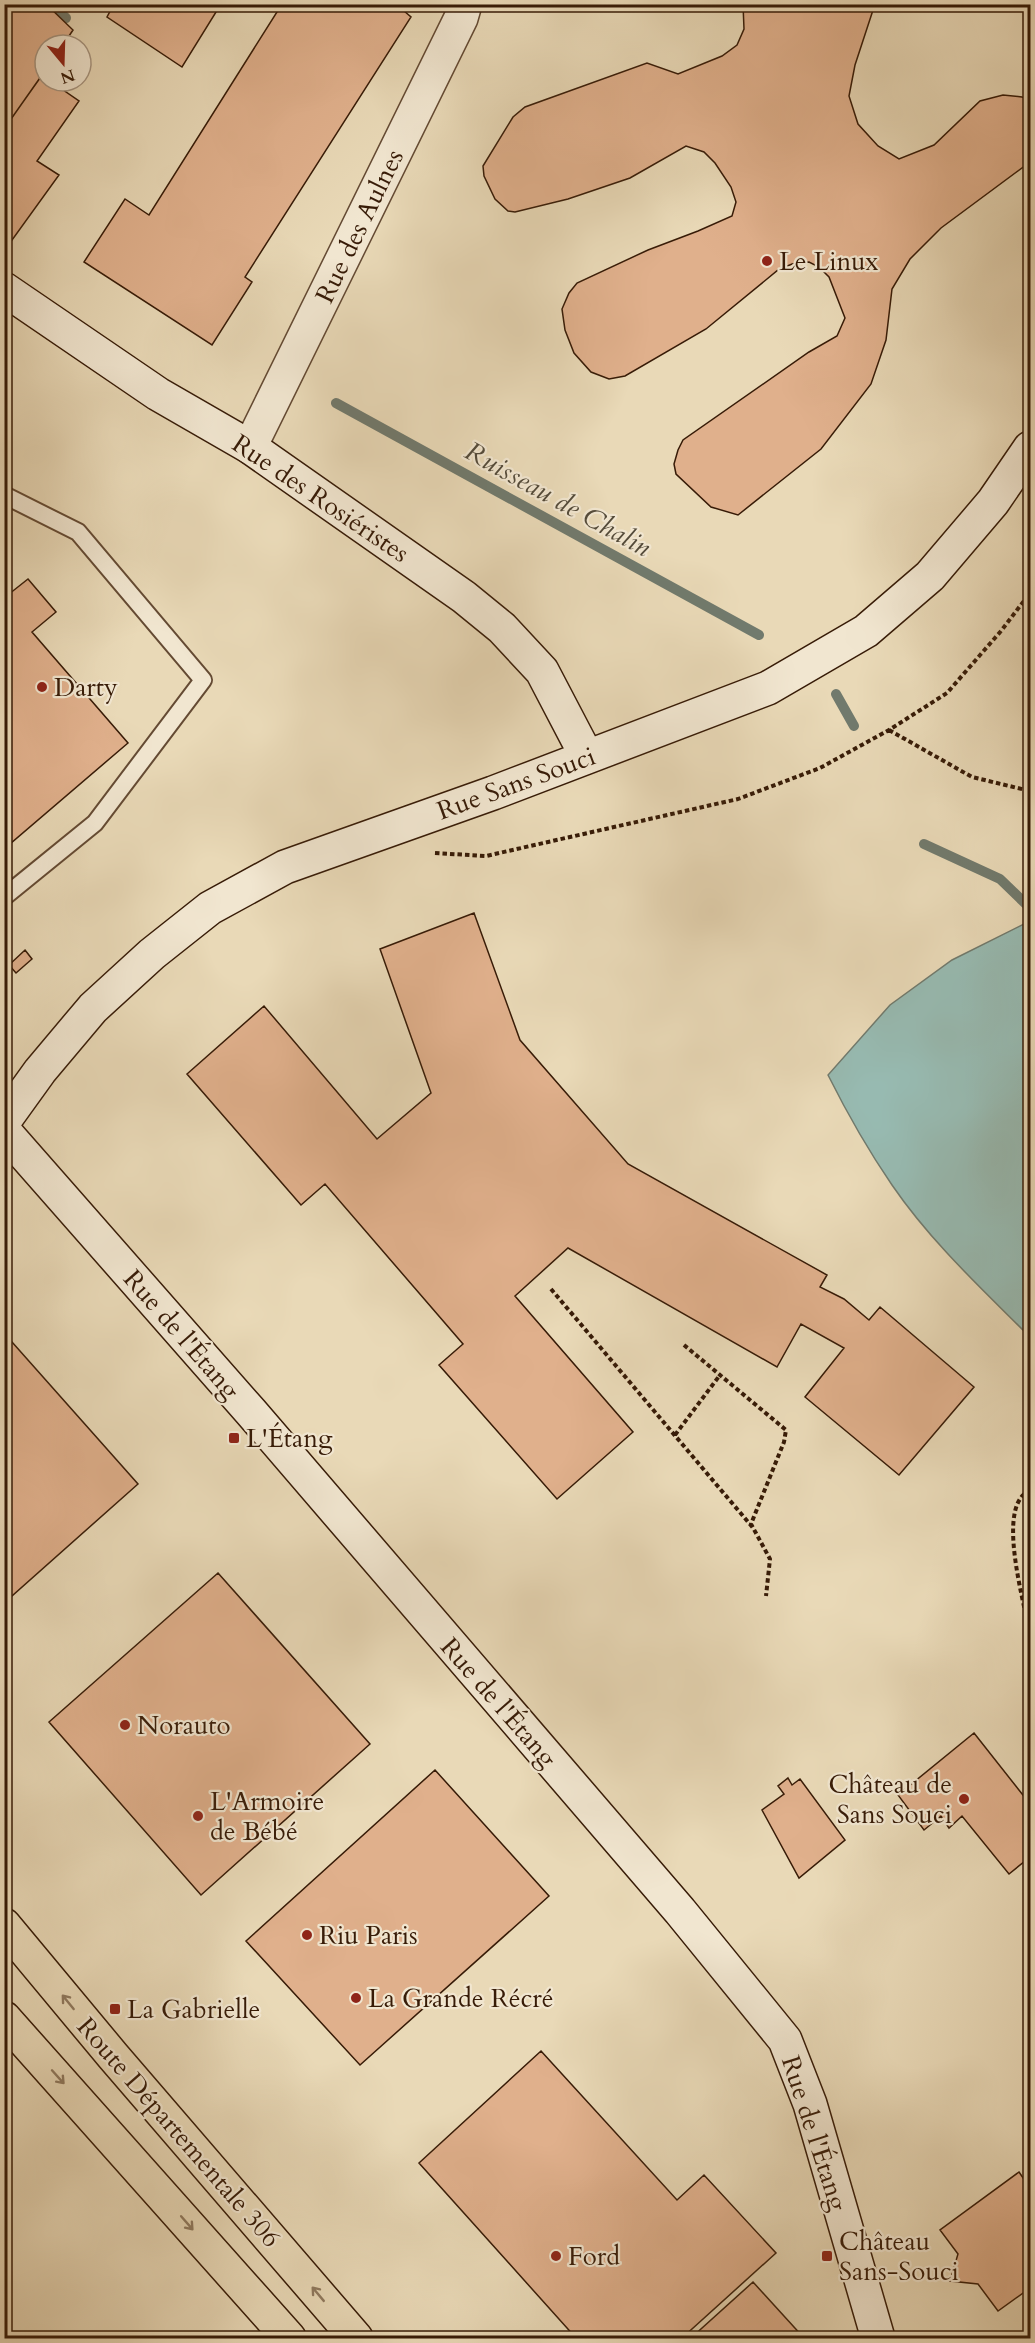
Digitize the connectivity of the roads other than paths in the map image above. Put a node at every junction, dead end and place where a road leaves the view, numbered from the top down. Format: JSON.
{"nodes":[{"id":1,"x":465,"y":4,"type":"edge"},
{"id":2,"x":4,"y":289,"type":"edge"},
{"id":3,"x":250,"y":447,"type":"junction"},
{"id":4,"x":1030,"y":448,"type":"edge"},
{"id":5,"x":4,"y":495,"type":"edge"},
{"id":6,"x":587,"y":758,"type":"junction"},
{"id":7,"x":4,"y":897,"type":"edge"},
{"id":8,"x":4,"y":1121,"type":"edge"},
{"id":9,"x":4,"y":1131,"type":"edge"},
{"id":10,"x":4,"y":1925,"type":"edge"},
{"id":11,"x":4,"y":2018,"type":"edge"},
{"id":12,"x":289,"y":2338,"type":"edge"},
{"id":13,"x":356,"y":2338,"type":"edge"},
{"id":14,"x":878,"y":2338,"type":"edge"}],
"edges":[{"from":1,"to":3,"type":"street","name":"Rue des Aulnes"},
{"from":2,"to":3,"type":"street","name":"Rue des Rosiéristes"},
{"from":3,"to":6,"type":"street","name":"Rue des Rosiéristes"},
{"from":4,"to":6,"type":"street","name":"Rue Sans Souci"},
{"from":5,"to":7,"type":"lane"},
{"from":6,"to":8,"type":"street","name":"Rue Sans Souci"},
{"from":9,"to":14,"type":"street","name":"Rue de l'Étang"},
{"from":13,"to":10,"type":"main road","name":"Route Départementale 306","one_way":true},
{"from":11,"to":12,"type":"main road","name":"Route Départementale 306","one_way":true}]}
